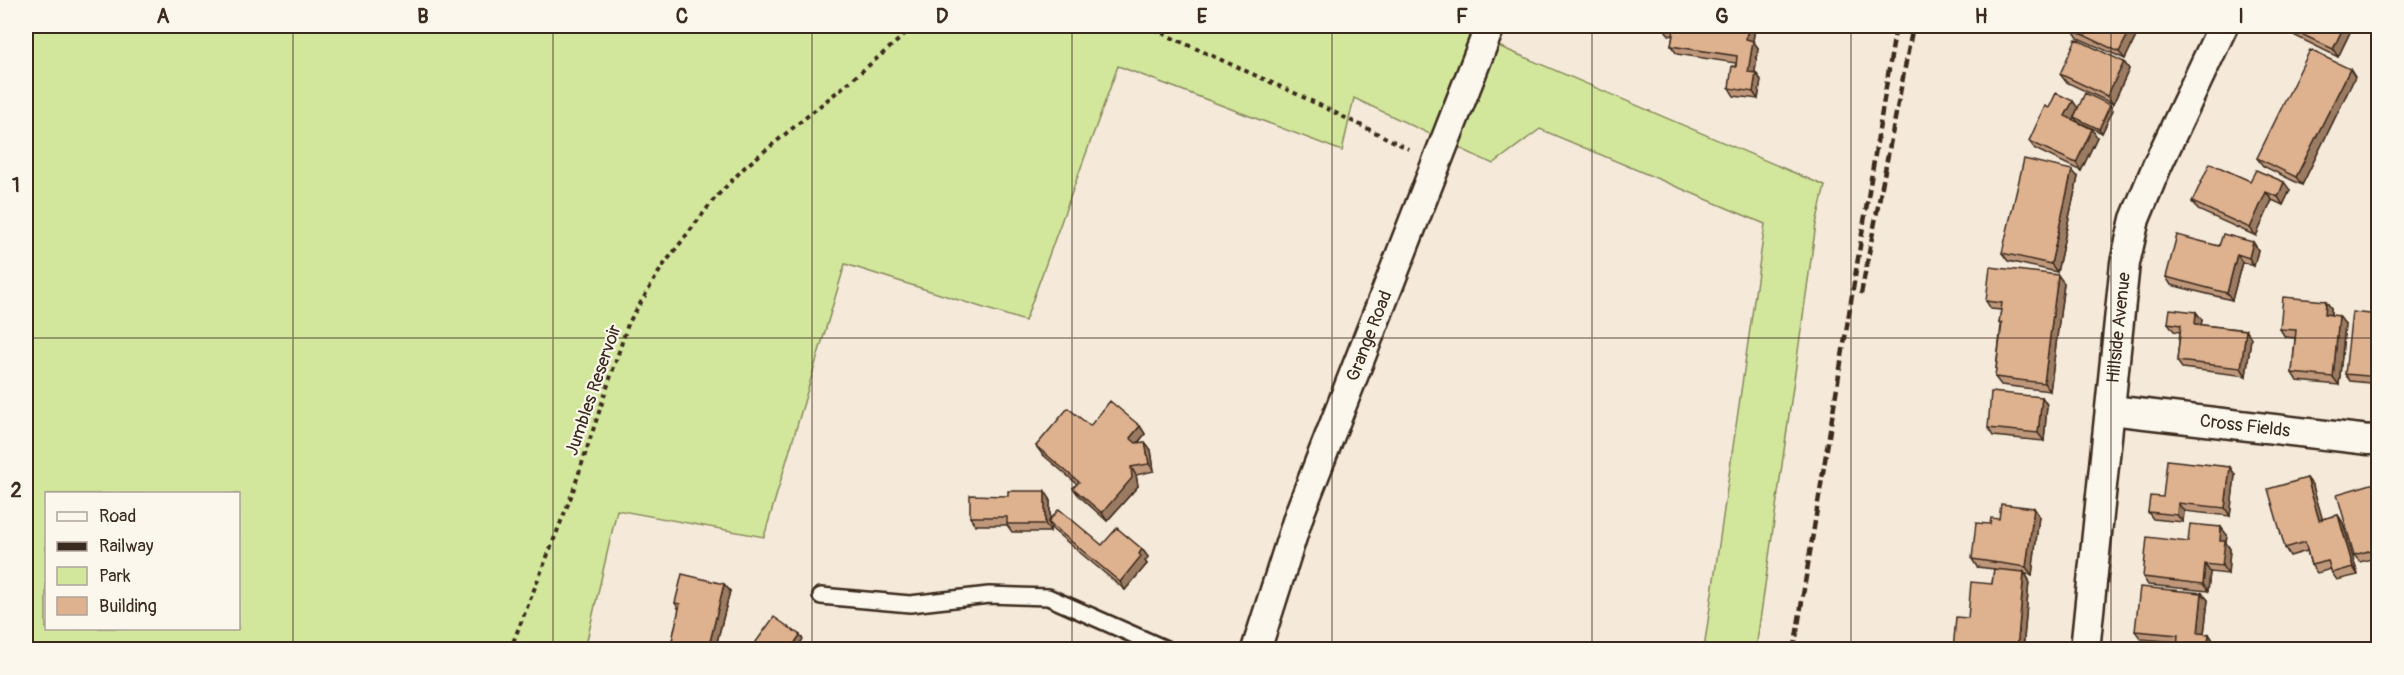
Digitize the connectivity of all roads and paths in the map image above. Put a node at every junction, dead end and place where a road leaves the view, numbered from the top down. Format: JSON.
{"nodes":[{"id":1,"x":911,"y":26,"type":"edge"},
{"id":2,"x":1146,"y":26,"type":"edge"},
{"id":3,"x":1490,"y":26,"type":"edge"},
{"id":4,"x":2223,"y":26,"type":"edge"},
{"id":5,"x":1438,"y":161,"type":"junction"},
{"id":6,"x":2111,"y":410,"type":"junction"},
{"id":7,"x":2379,"y":439,"type":"edge"},
{"id":8,"x":821,"y":596,"type":"dead end"},
{"id":9,"x":510,"y":650,"type":"edge"},
{"id":10,"x":1168,"y":650,"type":"edge"},
{"id":11,"x":1256,"y":650,"type":"edge"},
{"id":12,"x":2085,"y":650,"type":"edge"}],
"edges":[{"from":1,"to":9,"type":"path","name":"Jumbles Reservoir"},
{"from":2,"to":5,"type":"path"},
{"from":3,"to":5,"type":"street","name":"Grange Road"},
{"from":4,"to":6,"type":"street","name":"Hillside Avenue"},
{"from":5,"to":11,"type":"street","name":"Grange Road"},
{"from":6,"to":7,"type":"street","name":"Cross Fields"},
{"from":6,"to":12,"type":"street","name":"Hillside Avenue"},
{"from":8,"to":10,"type":"lane"}]}
